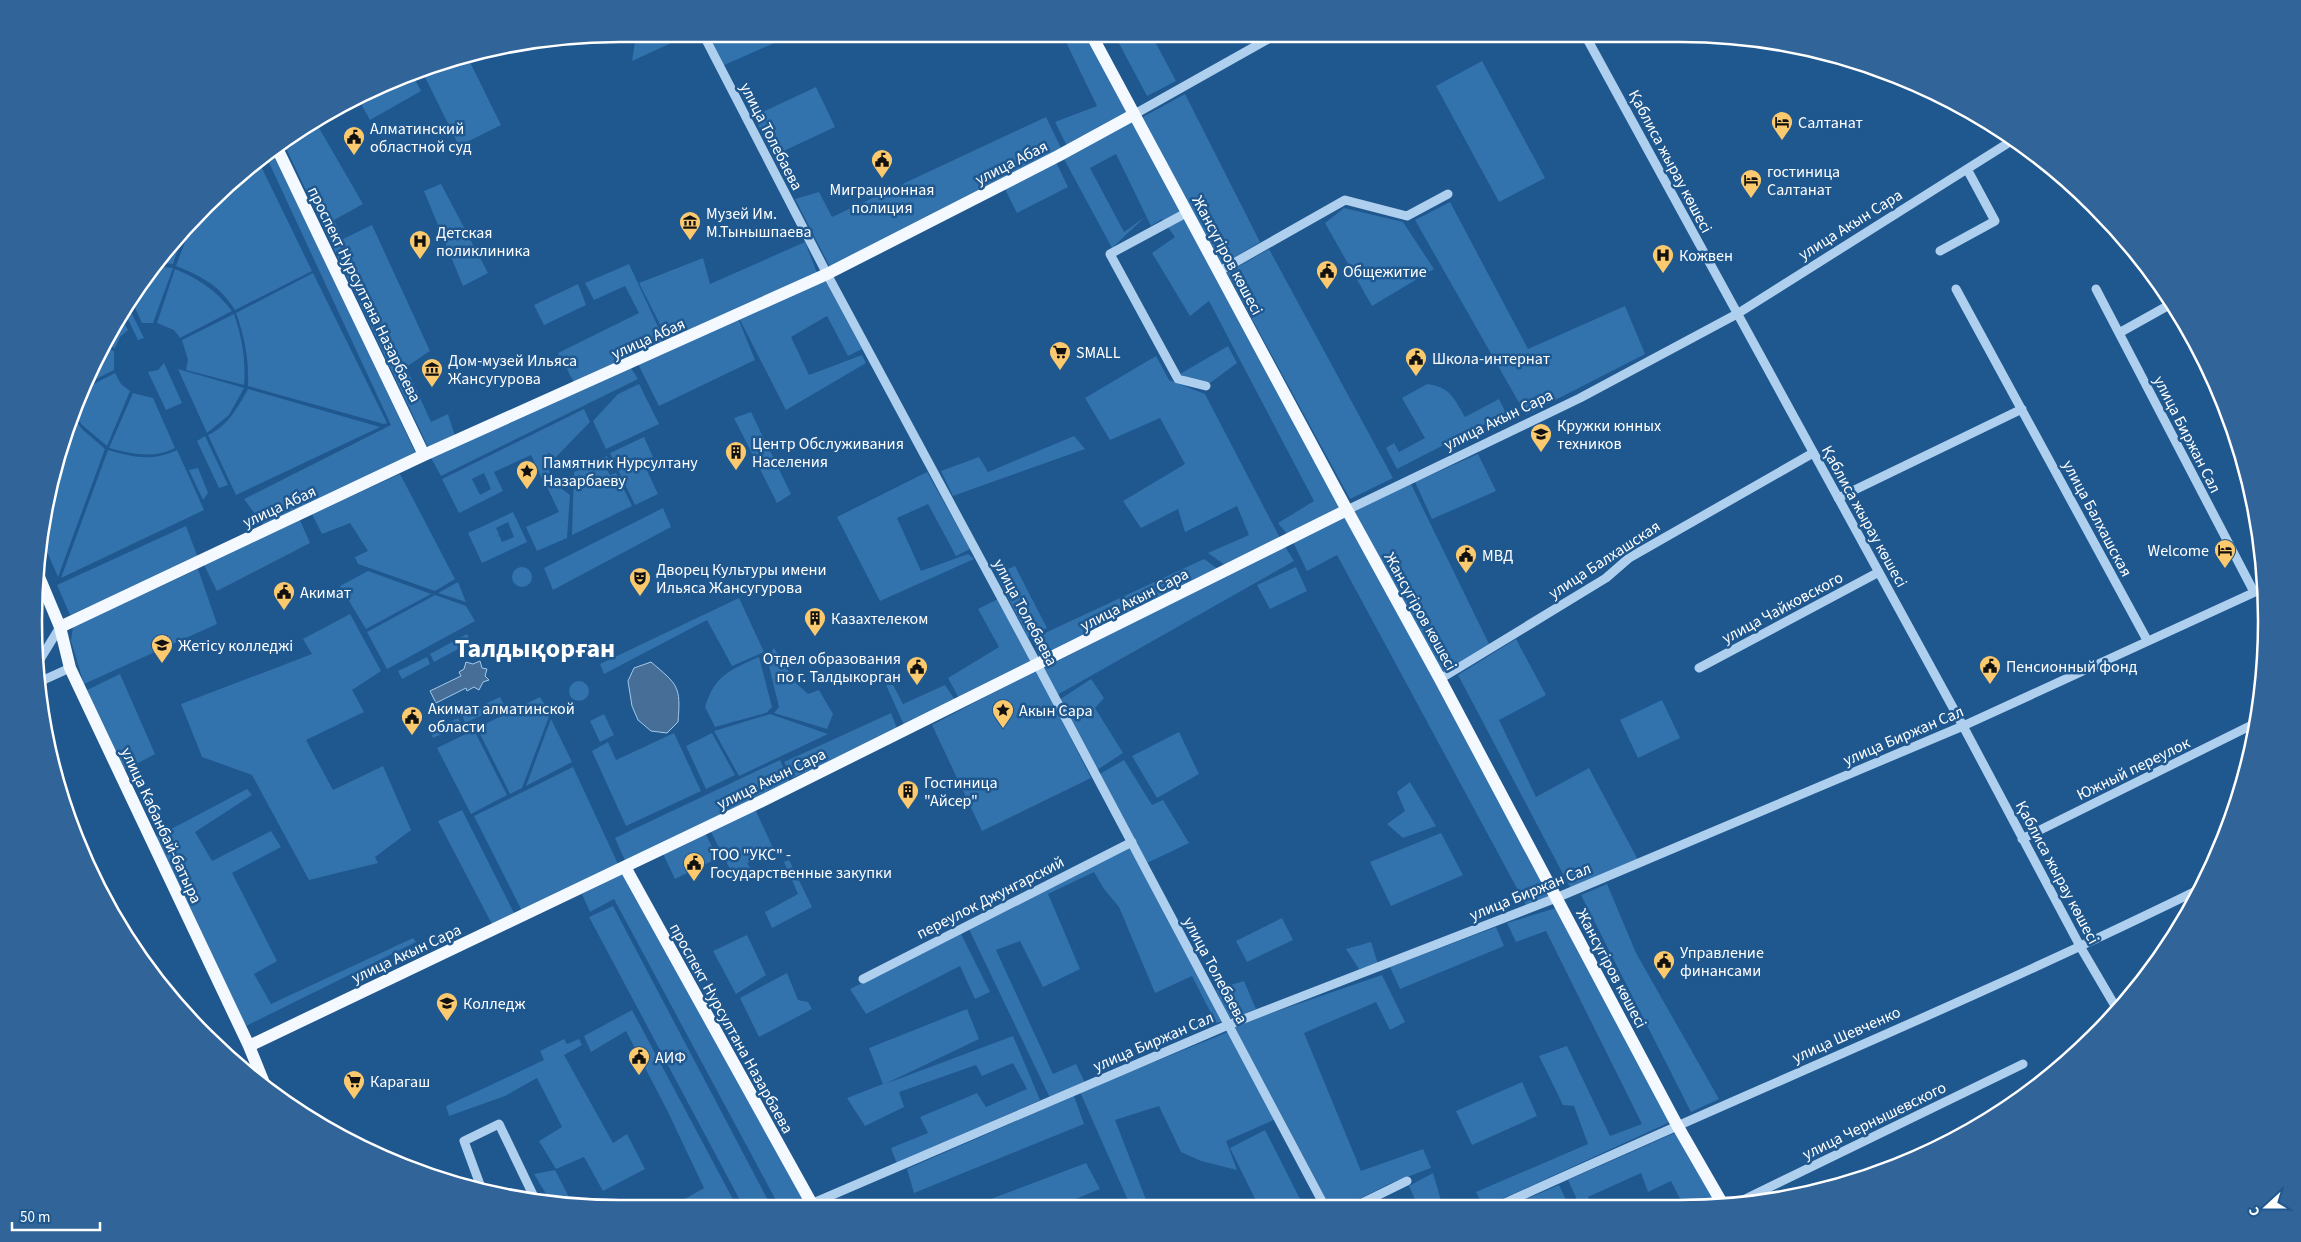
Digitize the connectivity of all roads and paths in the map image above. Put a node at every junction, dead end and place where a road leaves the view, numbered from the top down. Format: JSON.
{"nodes":[{"id":1,"x":707,"y":42,"type":"edge"},
{"id":2,"x":1095,"y":42,"type":"edge"},
{"id":3,"x":1263,"y":42,"type":"edge"},
{"id":4,"x":1590,"y":42,"type":"edge"},
{"id":5,"x":1133,"y":115,"type":"junction"},
{"id":6,"x":2007,"y":144,"type":"edge"},
{"id":7,"x":280,"y":154,"type":"edge"},
{"id":8,"x":1967,"y":169,"type":"junction"},
{"id":9,"x":1448,"y":194,"type":"dead end"},
{"id":10,"x":1186,"y":213,"type":"junction"},
{"id":11,"x":1940,"y":251,"type":"dead end"},
{"id":12,"x":1218,"y":272,"type":"junction"},
{"id":13,"x":827,"y":274,"type":"junction"},
{"id":14,"x":1956,"y":289,"type":"dead end"},
{"id":15,"x":2096,"y":289,"type":"dead end"},
{"id":16,"x":2165,"y":307,"type":"edge"},
{"id":17,"x":1737,"y":314,"type":"junction"},
{"id":18,"x":2119,"y":333,"type":"junction"},
{"id":19,"x":1206,"y":386,"type":"dead end"},
{"id":20,"x":2022,"y":409,"type":"junction"},
{"id":21,"x":1813,"y":453,"type":"junction"},
{"id":22,"x":424,"y":455,"type":"junction"},
{"id":23,"x":1838,"y":498,"type":"junction"},
{"id":24,"x":1347,"y":510,"type":"junction"},
{"id":25,"x":1879,"y":572,"type":"junction"},
{"id":26,"x":44,"y":588,"type":"edge"},
{"id":27,"x":2257,"y":591,"type":"edge"},
{"id":28,"x":2254,"y":592,"type":"junction"},
{"id":29,"x":60,"y":628,"type":"junction"},
{"id":30,"x":2147,"y":640,"type":"junction"},
{"id":31,"x":44,"y":654,"type":"edge"},
{"id":32,"x":1038,"y":666,"type":"junction"},
{"id":33,"x":70,"y":668,"type":"junction"},
{"id":34,"x":1699,"y":668,"type":"dead end"},
{"id":35,"x":46,"y":679,"type":"edge"},
{"id":36,"x":1440,"y":679,"type":"junction"},
{"id":37,"x":1963,"y":726,"type":"junction"},
{"id":38,"x":2248,"y":727,"type":"edge"},
{"id":39,"x":2022,"y":839,"type":"junction"},
{"id":40,"x":1132,"y":842,"type":"junction"},
{"id":41,"x":625,"y":867,"type":"junction"},
{"id":42,"x":2190,"y":894,"type":"edge"},
{"id":43,"x":1556,"y":898,"type":"junction"},
{"id":44,"x":2081,"y":948,"type":"junction"},
{"id":45,"x":863,"y":979,"type":"dead end"},
{"id":46,"x":2114,"y":1004,"type":"edge"},
{"id":47,"x":1228,"y":1025,"type":"junction"},
{"id":48,"x":249,"y":1046,"type":"junction"},
{"id":49,"x":2023,"y":1064,"type":"dead end"},
{"id":50,"x":260,"y":1072,"type":"edge"},
{"id":51,"x":1677,"y":1125,"type":"junction"},
{"id":52,"x":1407,"y":1181,"type":"dead end"},
{"id":53,"x":479,"y":1182,"type":"edge"},
{"id":54,"x":532,"y":1193,"type":"edge"},
{"id":55,"x":1753,"y":1195,"type":"edge"},
{"id":56,"x":1719,"y":1198,"type":"edge"},
{"id":57,"x":809,"y":1200,"type":"edge"},
{"id":58,"x":824,"y":1200,"type":"edge"},
{"id":59,"x":1321,"y":1200,"type":"edge"},
{"id":60,"x":1367,"y":1200,"type":"edge"},
{"id":61,"x":1512,"y":1200,"type":"edge"}],
"edges":[{"from":1,"to":13,"type":"street","name":"улица Толебаева"},
{"from":2,"to":5,"type":"main road","name":"Жансүгіров көшесі"},
{"from":3,"to":5,"type":"street","name":"улица Абая"},
{"from":4,"to":17,"type":"street","name":"Қаблиса жырау көшесі"},
{"from":5,"to":10,"type":"main road","name":"Жансүгіров көшесі"},
{"from":5,"to":13,"type":"main road","name":"улица Абая"},
{"from":6,"to":8,"type":"street","name":"улица Акын Сара"},
{"from":7,"to":22,"type":"main road","name":"проспект Нурсултана Назарбаева"},
{"from":8,"to":11,"type":"street"},
{"from":8,"to":17,"type":"street","name":"улица Акын Сара"},
{"from":9,"to":12,"type":"street"},
{"from":10,"to":12,"type":"main road","name":"Жансүгіров көшесі"},
{"from":10,"to":19,"type":"street"},
{"from":12,"to":24,"type":"main road","name":"Жансүгіров көшесі"},
{"from":13,"to":22,"type":"main road","name":"улица Абая"},
{"from":13,"to":32,"type":"street","name":"улица Толебаева"},
{"from":14,"to":20,"type":"street","name":"улица Балхашская"},
{"from":15,"to":18,"type":"street","name":"улица Биржан Сал"},
{"from":16,"to":18,"type":"street"},
{"from":17,"to":21,"type":"street","name":"Қаблиса жырау көшесі"},
{"from":17,"to":24,"type":"street","name":"улица Акын Сара"},
{"from":18,"to":28,"type":"street","name":"улица Биржан Сал"},
{"from":20,"to":23,"type":"street"},
{"from":20,"to":30,"type":"street","name":"улица Балхашская"},
{"from":21,"to":23,"type":"street","name":"Қаблиса жырау көшесі"},
{"from":21,"to":36,"type":"street","name":"улица Балхашская"},
{"from":22,"to":29,"type":"main road","name":"улица Абая"},
{"from":23,"to":25,"type":"street","name":"Қаблиса жырау көшесі"},
{"from":24,"to":32,"type":"main road","name":"улица Акын Сара"},
{"from":24,"to":36,"type":"main road","name":"Жансүгіров көшесі"},
{"from":25,"to":34,"type":"street","name":"улица Чайковского"},
{"from":25,"to":37,"type":"street","name":"Қаблиса жырау көшесі"},
{"from":26,"to":29,"type":"main road","name":"улица Кабанбай-батыра"},
{"from":27,"to":28,"type":"street","name":"улица Биржан Сал"},
{"from":28,"to":30,"type":"street","name":"улица Биржан Сал"},
{"from":29,"to":31,"type":"street"},
{"from":29,"to":33,"type":"main road","name":"улица Кабанбай-батыра"},
{"from":30,"to":37,"type":"street","name":"улица Биржан Сал"},
{"from":32,"to":40,"type":"street","name":"улица Толебаева"},
{"from":32,"to":41,"type":"main road","name":"улица Акын Сара"},
{"from":33,"to":35,"type":"street"},
{"from":33,"to":48,"type":"main road","name":"улица Кабанбай-батыра"},
{"from":36,"to":43,"type":"main road","name":"Жансүгіров көшесі"},
{"from":37,"to":39,"type":"street","name":"Қаблиса жырау көшесі"},
{"from":37,"to":43,"type":"street","name":"улица Биржан Сал"},
{"from":38,"to":39,"type":"street","name":"Южный переулок"},
{"from":39,"to":44,"type":"street","name":"Қаблиса жырау көшесі"},
{"from":40,"to":45,"type":"street","name":"переулок Джунгарский"},
{"from":40,"to":47,"type":"street","name":"улица Толебаева"},
{"from":41,"to":48,"type":"main road","name":"улица Акын Сара"},
{"from":41,"to":57,"type":"main road","name":"проспект Нурсултана Назарбаева"},
{"from":42,"to":44,"type":"street","name":"улица Шевченко"},
{"from":43,"to":47,"type":"street","name":"улица Биржан Сал"},
{"from":43,"to":51,"type":"main road","name":"Жансүгіров көшесі"},
{"from":44,"to":46,"type":"street","name":"Қаблиса жырау көшесі"},
{"from":44,"to":51,"type":"street","name":"улица Шевченко"},
{"from":47,"to":58,"type":"street","name":"улица Биржан Сал"},
{"from":47,"to":59,"type":"street","name":"улица Толебаева"},
{"from":48,"to":50,"type":"main road","name":"улица Кабанбай-батыра"},
{"from":49,"to":55,"type":"street","name":"улица Чернышевского"},
{"from":51,"to":56,"type":"main road","name":"Жансүгіров көшесі"},
{"from":51,"to":61,"type":"street","name":"улица Шевченко"},
{"from":52,"to":60,"type":"street"},
{"from":53,"to":54,"type":"street"}]}
